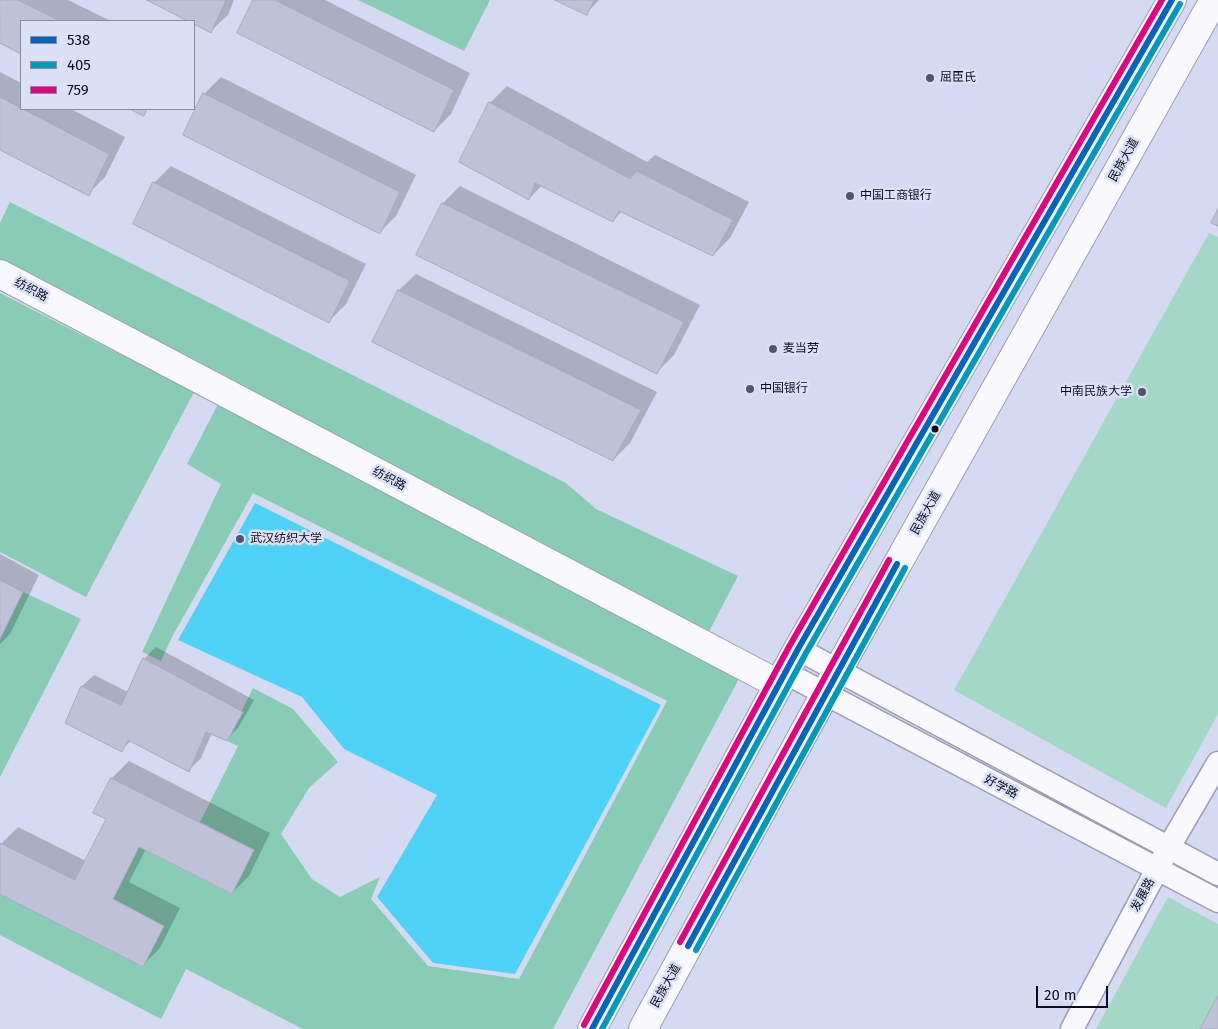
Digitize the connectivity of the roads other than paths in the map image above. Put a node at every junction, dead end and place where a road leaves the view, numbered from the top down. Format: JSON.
{"nodes":[{"id":1,"x":1172,"y":0,"type":"edge"},
{"id":2,"x":1214,"y":0,"type":"edge"},
{"id":3,"x":0,"y":274,"type":"edge"},
{"id":4,"x":798,"y":649,"type":"junction"},
{"id":5,"x":838,"y":670,"type":"junction"},
{"id":6,"x":781,"y":678,"type":"junction"},
{"id":7,"x":825,"y":694,"type":"junction"},
{"id":8,"x":1218,"y":763,"type":"edge"},
{"id":9,"x":1168,"y":848,"type":"junction"},
{"id":10,"x":1157,"y":869,"type":"junction"},
{"id":11,"x":1218,"y":874,"type":"edge"},
{"id":12,"x":1218,"y":901,"type":"edge"},
{"id":13,"x":592,"y":1029,"type":"edge"},
{"id":14,"x":643,"y":1029,"type":"edge"},
{"id":15,"x":1072,"y":1029,"type":"edge"}],
"edges":[{"from":1,"to":4,"type":"main road"},
{"from":2,"to":5,"type":"main road","name":"民族大道"},
{"from":3,"to":6,"type":"main road","name":"纺织路"},
{"from":4,"to":5,"type":"street"},
{"from":4,"to":6,"type":"main road"},
{"from":5,"to":7,"type":"main road","name":"民族大道"},
{"from":5,"to":9,"type":"street"},
{"from":6,"to":7,"type":"street","name":"好学路"},
{"from":6,"to":13,"type":"main road"},
{"from":7,"to":10,"type":"street","name":"好学路"},
{"from":7,"to":14,"type":"main road","name":"民族大道"},
{"from":8,"to":9,"type":"street","name":"发展路"},
{"from":9,"to":10,"type":"street","name":"发展路"},
{"from":9,"to":11,"type":"street"},
{"from":10,"to":12,"type":"street","name":"好学路"},
{"from":10,"to":15,"type":"street","name":"发展路"}]}
